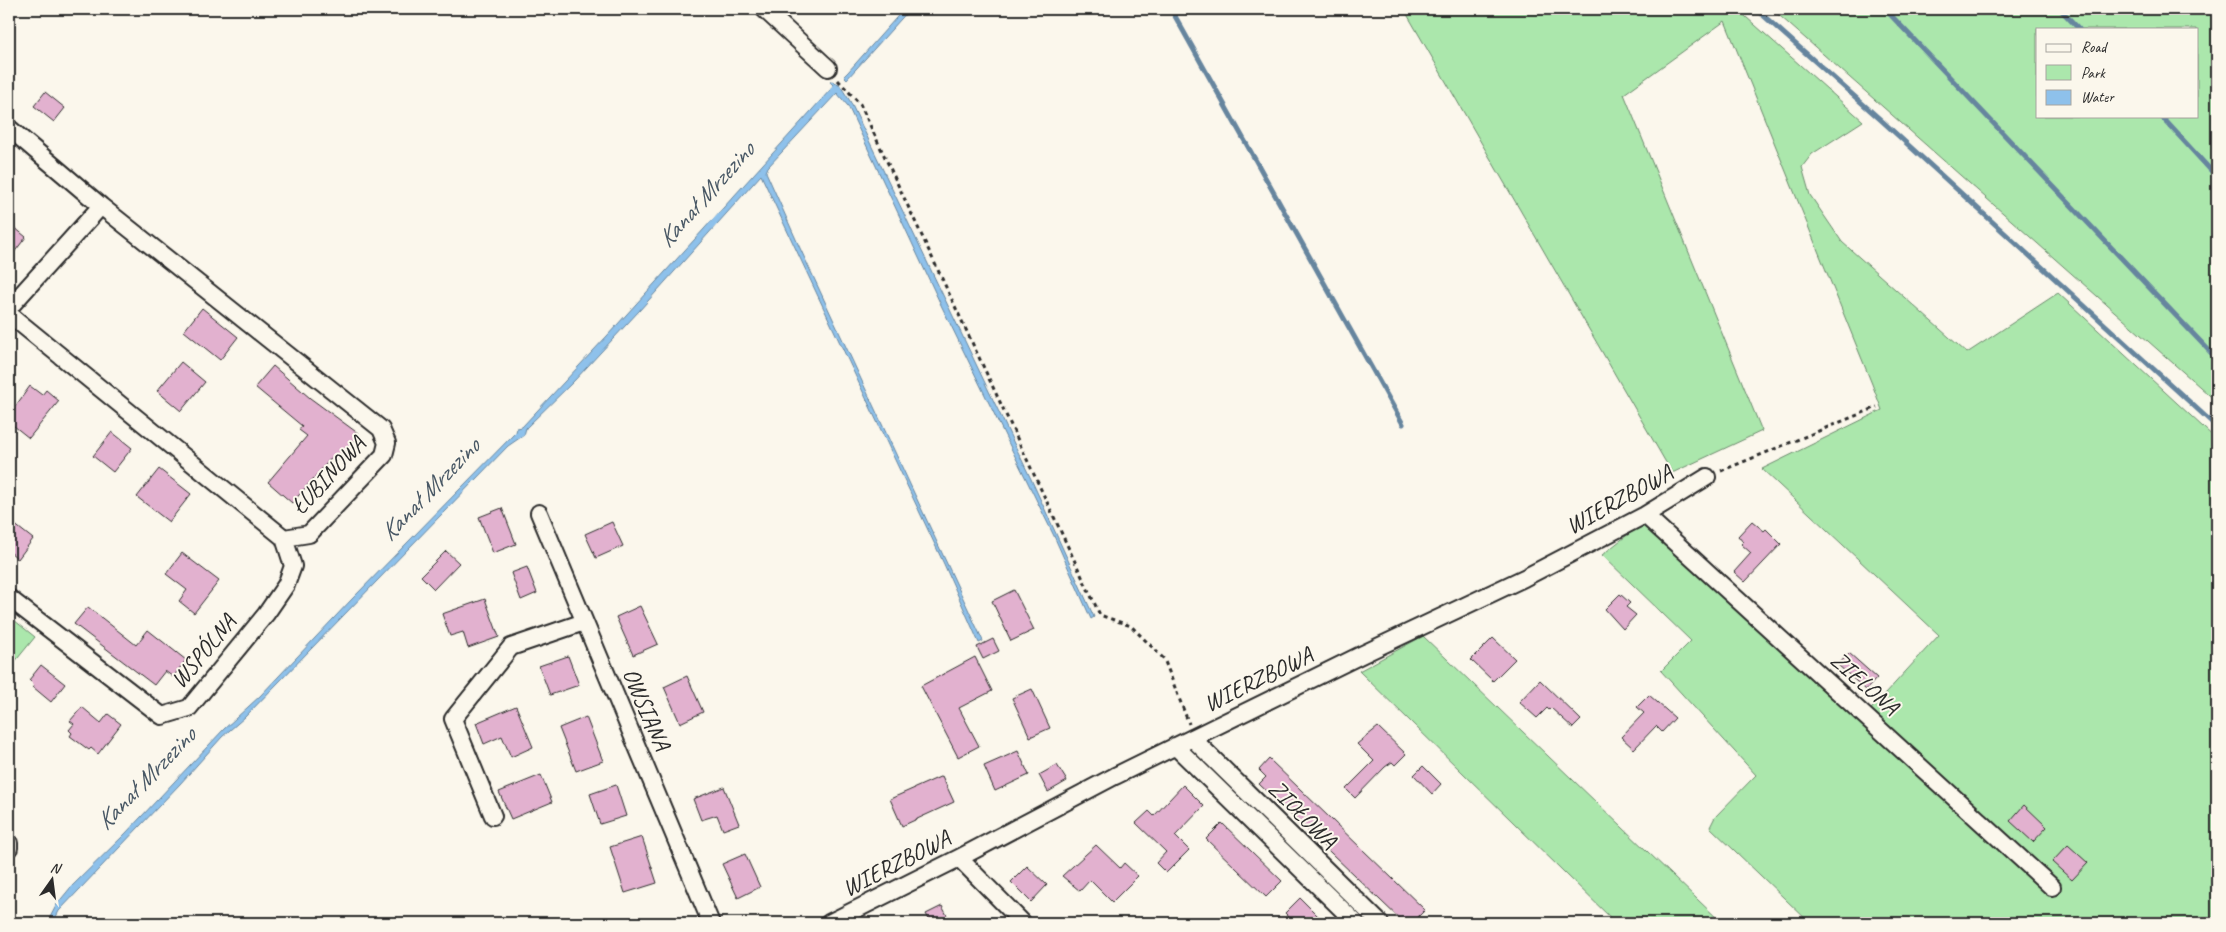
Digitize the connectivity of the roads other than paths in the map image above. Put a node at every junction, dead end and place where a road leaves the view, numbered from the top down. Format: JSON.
{"nodes":[{"id":1,"x":764,"y":9,"type":"edge"},
{"id":2,"x":828,"y":68,"type":"road end"},
{"id":3,"x":9,"y":128,"type":"edge"},
{"id":4,"x":101,"y":206,"type":"junction"},
{"id":5,"x":9,"y":308,"type":"edge"},
{"id":6,"x":9,"y":314,"type":"edge"},
{"id":7,"x":1707,"y":477,"type":"road end"},
{"id":8,"x":539,"y":513,"type":"dead end"},
{"id":9,"x":1645,"y":515,"type":"junction"},
{"id":10,"x":284,"y":538,"type":"junction"},
{"id":11,"x":9,"y":598,"type":"edge"},
{"id":12,"x":584,"y":622,"type":"junction"},
{"id":13,"x":1192,"y":738,"type":"junction"},
{"id":14,"x":1175,"y":746,"type":"junction"},
{"id":15,"x":493,"y":816,"type":"dead end"},
{"id":16,"x":9,"y":843,"type":"edge"},
{"id":17,"x":9,"y":848,"type":"edge"},
{"id":18,"x":959,"y":858,"type":"junction"},
{"id":19,"x":2052,"y":887,"type":"dead end"},
{"id":20,"x":848,"y":919,"type":"edge"},
{"id":21,"x":711,"y":923,"type":"edge"},
{"id":22,"x":829,"y":923,"type":"edge"},
{"id":23,"x":1023,"y":923,"type":"edge"},
{"id":24,"x":1356,"y":923,"type":"edge"},
{"id":25,"x":1380,"y":923,"type":"edge"}],
"edges":[{"from":1,"to":2,"type":"street"},
{"from":3,"to":4,"type":"street","name":"ŁUBINOWA"},
{"from":4,"to":5,"type":"street"},
{"from":4,"to":10,"type":"street","name":"ŁUBINOWA"},
{"from":6,"to":10,"type":"street","name":"ŁUBINOWA"},
{"from":7,"to":9,"type":"street","name":"WIERZBOWA"},
{"from":8,"to":12,"type":"street","name":"OWSIANA"},
{"from":9,"to":13,"type":"street","name":"WIERZBOWA"},
{"from":9,"to":19,"type":"street","name":"ZIELONA"},
{"from":10,"to":11,"type":"street","name":"WSPÓLNA"},
{"from":12,"to":15,"type":"street"},
{"from":12,"to":21,"type":"street","name":"OWSIANA"},
{"from":13,"to":14,"type":"street","name":"WIERZBOWA"},
{"from":13,"to":25,"type":"street","name":"ZIOŁOWA"},
{"from":14,"to":18,"type":"street","name":"WIERZBOWA"},
{"from":14,"to":24,"type":"street"},
{"from":16,"to":17,"type":"street"},
{"from":18,"to":20,"type":"street","name":"WIERZBOWA"},
{"from":18,"to":23,"type":"street"},
{"from":20,"to":22,"type":"street","name":"WIERZBOWA"}]}
